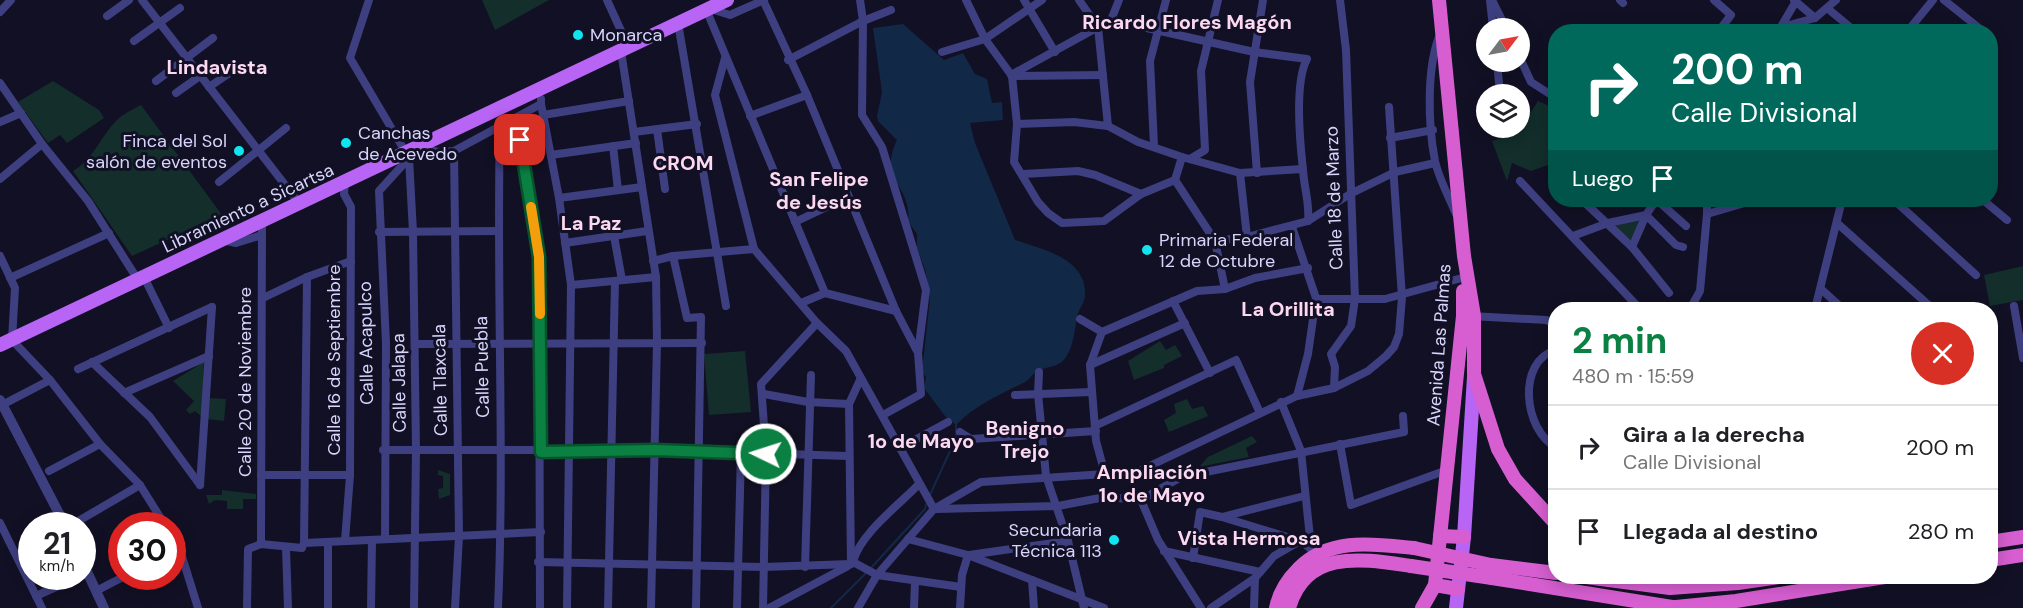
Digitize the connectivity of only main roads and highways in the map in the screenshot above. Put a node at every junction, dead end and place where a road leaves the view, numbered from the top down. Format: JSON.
{"nodes":[{"id":1,"x":727,"y":0,"type":"edge"},
{"id":2,"x":1438,"y":2,"type":"edge"},
{"id":3,"x":1469,"y":316,"type":"junction"},
{"id":4,"x":6,"y":343,"type":"edge"},
{"id":5,"x":1474,"y":374,"type":"junction"},
{"id":6,"x":1548,"y":515,"type":"edge"},
{"id":7,"x":1440,"y":536,"type":"junction"},
{"id":8,"x":1464,"y":537,"type":"junction"},
{"id":9,"x":2023,"y":537,"type":"edge"},
{"id":10,"x":1998,"y":541,"type":"edge"},
{"id":11,"x":2023,"y":555,"type":"edge"},
{"id":12,"x":1998,"y":559,"type":"edge"},
{"id":13,"x":1492,"y":571,"type":"junction"},
{"id":14,"x":1548,"y":573,"type":"edge"},
{"id":15,"x":1548,"y":583,"type":"edge"},
{"id":16,"x":1554,"y":584,"type":"edge"},
{"id":17,"x":1639,"y":584,"type":"edge"},
{"id":18,"x":1707,"y":584,"type":"edge"},
{"id":19,"x":1720,"y":584,"type":"edge"},
{"id":20,"x":1841,"y":584,"type":"edge"},
{"id":21,"x":1435,"y":585,"type":"junction"},
{"id":22,"x":1712,"y":585,"type":"junction"},
{"id":23,"x":1458,"y":589,"type":"junction"},
{"id":24,"x":1276,"y":608,"type":"edge"},
{"id":25,"x":1289,"y":608,"type":"edge"},
{"id":26,"x":1422,"y":608,"type":"edge"},
{"id":27,"x":1430,"y":608,"type":"edge"},
{"id":28,"x":1456,"y":608,"type":"edge"},
{"id":29,"x":1669,"y":608,"type":"edge"}],
"edges":[{"from":1,"to":4,"type":"main road","name":"Libramiento a Sicartsa"},
{"from":2,"to":3,"type":"highway","name":"Avenida Las Palmas"},
{"from":3,"to":5,"type":"highway","name":"Avenida Las Palmas"},
{"from":3,"to":7,"type":"highway","name":"Avenida Las Palmas"},
{"from":5,"to":6,"type":"highway"},
{"from":5,"to":8,"type":"main road","name":"Avenida Las Palmas"},
{"from":7,"to":8,"type":"highway"},
{"from":7,"to":21,"type":"highway","name":"Avenida Las Palmas"},
{"from":8,"to":23,"type":"main road","name":"Avenida Las Palmas"},
{"from":9,"to":10,"type":"highway"},
{"from":11,"to":12,"type":"highway"},
{"from":13,"to":14,"type":"highway"},
{"from":13,"to":15,"type":"highway"},
{"from":13,"to":24,"type":"highway","bridge":true},
{"from":13,"to":25,"type":"highway","bridge":true},
{"from":16,"to":29,"type":"highway"},
{"from":17,"to":22,"type":"highway"},
{"from":18,"to":22,"type":"highway"},
{"from":19,"to":22,"type":"highway"},
{"from":20,"to":29,"type":"highway"},
{"from":21,"to":23,"type":"highway"},
{"from":21,"to":26,"type":"highway"},
{"from":21,"to":27,"type":"main road","name":"Avenida Las Palmas"},
{"from":23,"to":28,"type":"main road","name":"Avenida Las Palmas"}]}
